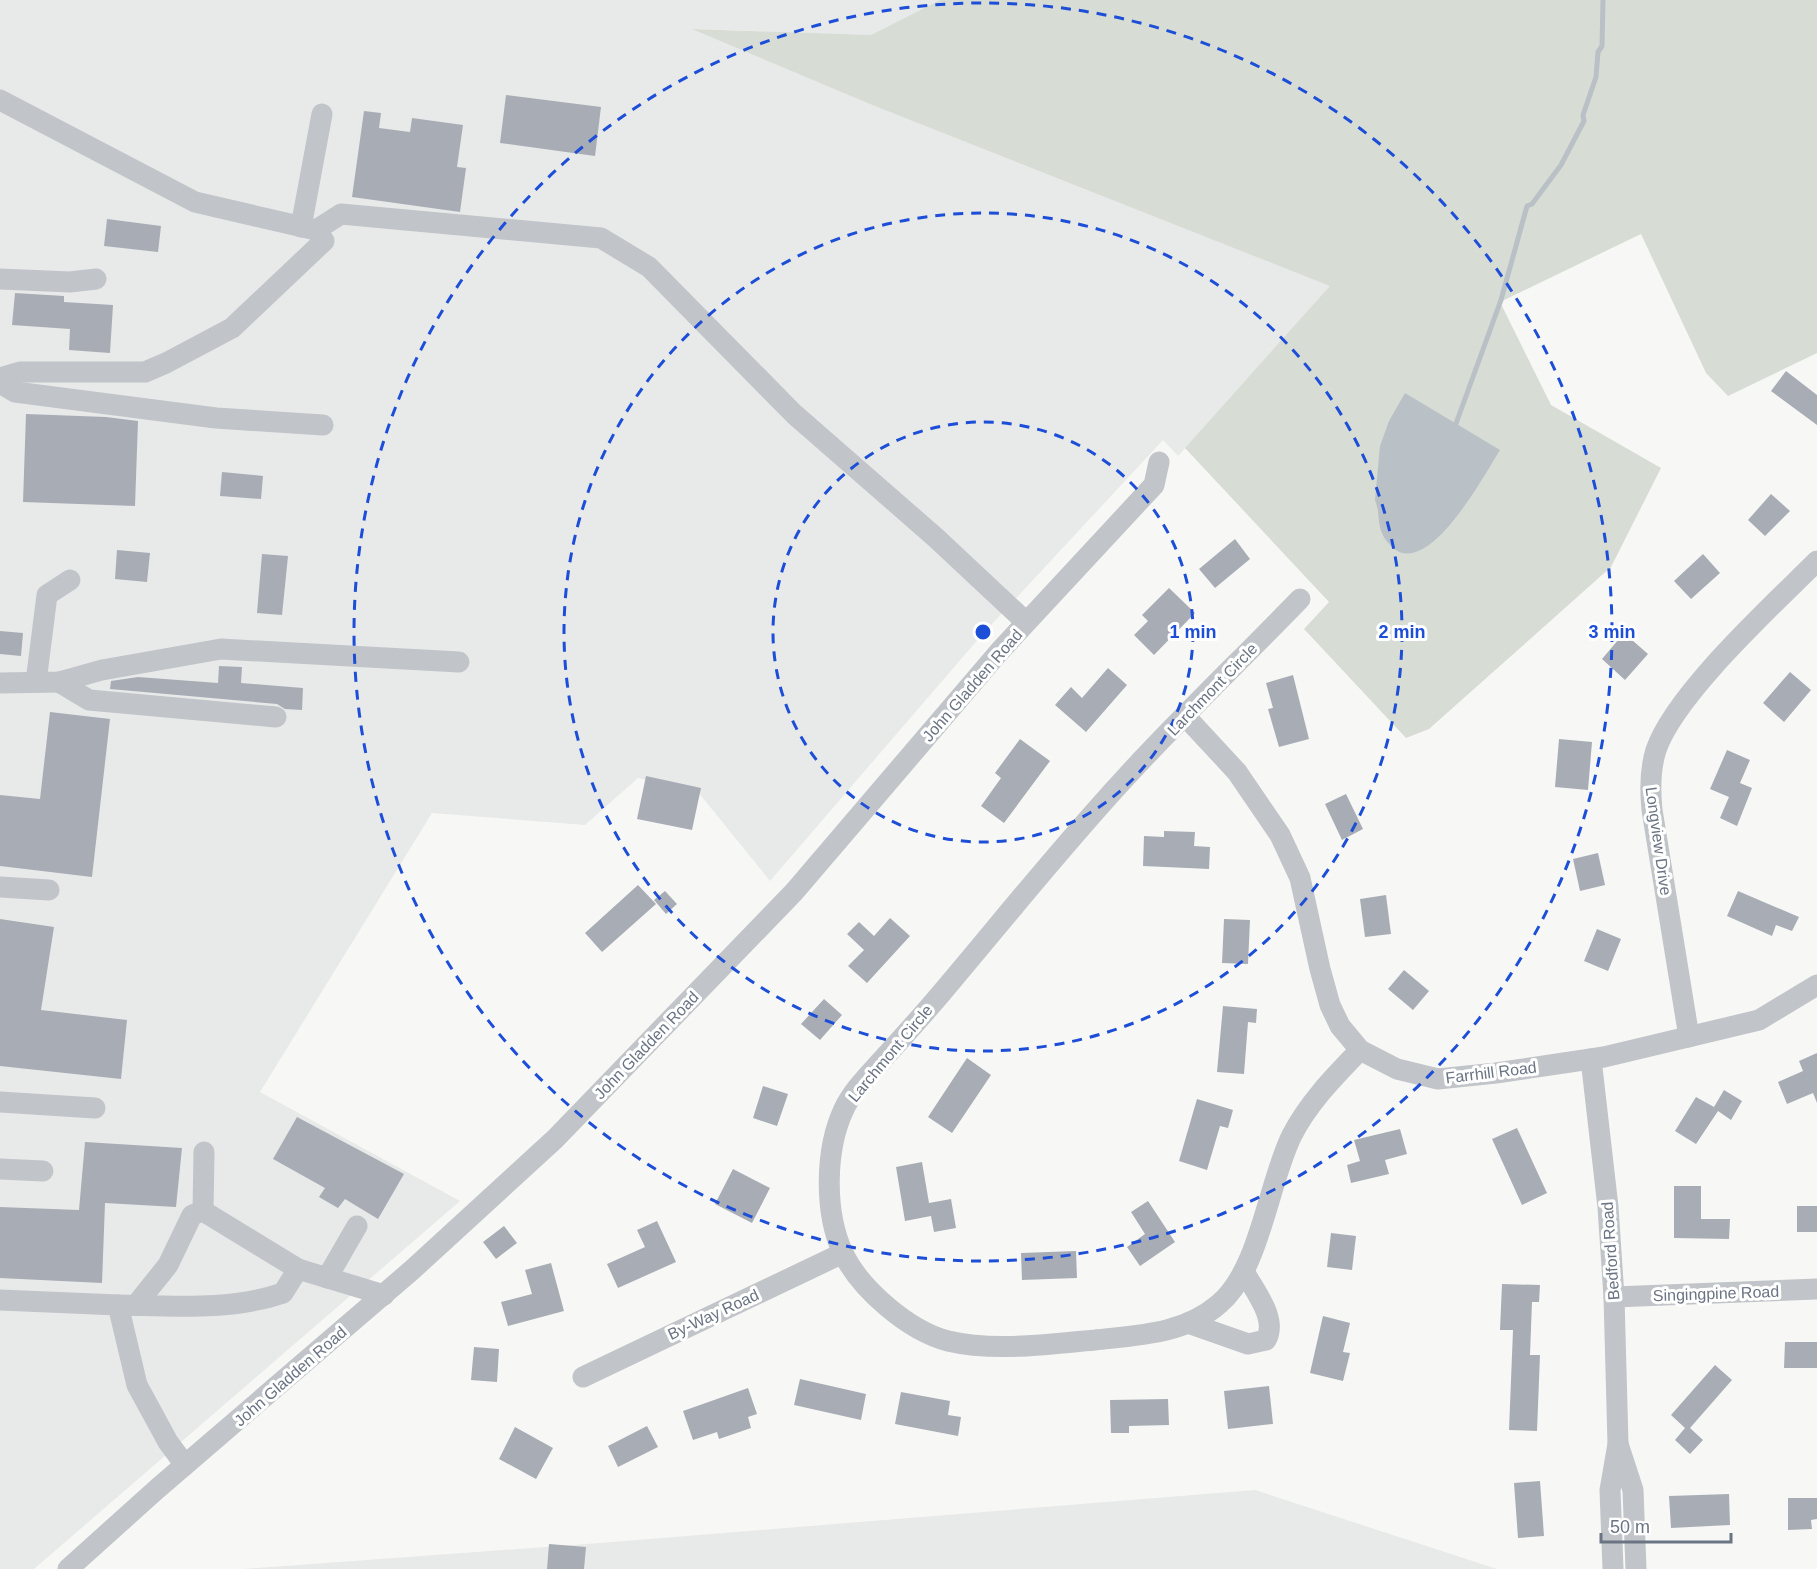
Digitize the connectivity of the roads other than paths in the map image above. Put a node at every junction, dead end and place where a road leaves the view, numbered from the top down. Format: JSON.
{"nodes":[{"id":1,"x":0,"y":100,"type":"edge"},
{"id":2,"x":322,"y":114,"type":"dead end"},
{"id":3,"x":308,"y":228,"type":"junction"},
{"id":4,"x":0,"y":279,"type":"edge"},
{"id":5,"x":96,"y":279,"type":"dead end"},
{"id":6,"x":0,"y":378,"type":"edge"},
{"id":7,"x":0,"y":383,"type":"edge"},
{"id":8,"x":323,"y":425,"type":"dead end"},
{"id":9,"x":1159,"y":462,"type":"dead end"},
{"id":10,"x":1817,"y":561,"type":"edge"},
{"id":11,"x":70,"y":580,"type":"dead end"},
{"id":12,"x":1300,"y":599,"type":"dead end"},
{"id":13,"x":1026,"y":622,"type":"junction"},
{"id":14,"x":459,"y":662,"type":"dead end"},
{"id":15,"x":0,"y":682,"type":"edge"},
{"id":16,"x":36,"y":682,"type":"junction"},
{"id":17,"x":59,"y":682,"type":"junction"},
{"id":18,"x":276,"y":717,"type":"dead end"},
{"id":19,"x":1186,"y":717,"type":"junction"},
{"id":20,"x":0,"y":887,"type":"edge"},
{"id":21,"x":49,"y":890,"type":"dead end"},
{"id":22,"x":1817,"y":985,"type":"edge"},
{"id":23,"x":1689,"y":1037,"type":"junction"},
{"id":24,"x":1360,"y":1050,"type":"junction"},
{"id":25,"x":1591,"y":1059,"type":"junction"},
{"id":26,"x":0,"y":1102,"type":"edge"},
{"id":27,"x":95,"y":1108,"type":"dead end"},
{"id":28,"x":204,"y":1152,"type":"dead end"},
{"id":29,"x":0,"y":1169,"type":"edge"},
{"id":30,"x":43,"y":1172,"type":"dead end"},
{"id":31,"x":203,"y":1211,"type":"junction"},
{"id":32,"x":357,"y":1226,"type":"dead end"},
{"id":33,"x":843,"y":1253,"type":"junction"},
{"id":34,"x":298,"y":1269,"type":"junction"},
{"id":35,"x":1245,"y":1273,"type":"junction"},
{"id":36,"x":327,"y":1278,"type":"junction"},
{"id":37,"x":1817,"y":1289,"type":"edge"},
{"id":38,"x":384,"y":1295,"type":"junction"},
{"id":39,"x":1614,"y":1297,"type":"junction"},
{"id":40,"x":0,"y":1300,"type":"edge"},
{"id":41,"x":127,"y":1305,"type":"junction"},
{"id":42,"x":1191,"y":1324,"type":"junction"},
{"id":43,"x":583,"y":1377,"type":"dead end"},
{"id":44,"x":1618,"y":1444,"type":"junction"},
{"id":45,"x":185,"y":1465,"type":"junction"},
{"id":46,"x":68,"y":1569,"type":"edge"},
{"id":47,"x":1613,"y":1569,"type":"edge"},
{"id":48,"x":1636,"y":1569,"type":"edge"}],
"edges":[{"from":1,"to":3,"type":"street"},
{"from":2,"to":3,"type":"street"},
{"from":3,"to":6,"type":"street"},
{"from":3,"to":13,"type":"street"},
{"from":4,"to":5,"type":"street"},
{"from":7,"to":8,"type":"street"},
{"from":9,"to":13,"type":"street","name":"John Gladden Road"},
{"from":10,"to":23,"type":"street","name":"Longview Drive"},
{"from":11,"to":16,"type":"street"},
{"from":12,"to":19,"type":"street","name":"Larchmont Circle"},
{"from":13,"to":38,"type":"street","name":"John Gladden Road"},
{"from":14,"to":17,"type":"street"},
{"from":15,"to":16,"type":"street"},
{"from":16,"to":17,"type":"street"},
{"from":17,"to":18,"type":"street"},
{"from":19,"to":24,"type":"street","name":"Farrhill Road"},
{"from":19,"to":33,"type":"street","name":"Larchmont Circle"},
{"from":20,"to":21,"type":"street"},
{"from":22,"to":23,"type":"street","name":"Farrhill Road"},
{"from":23,"to":25,"type":"street","name":"Farrhill Road"},
{"from":24,"to":25,"type":"street","name":"Farrhill Road"},
{"from":24,"to":35,"type":"street","name":"Larchmont Circle"},
{"from":25,"to":39,"type":"street","name":"Bedford Road"},
{"from":26,"to":27,"type":"street"},
{"from":28,"to":31,"type":"street"},
{"from":29,"to":30,"type":"street"},
{"from":31,"to":34,"type":"street"},
{"from":31,"to":41,"type":"street"},
{"from":32,"to":36,"type":"street"},
{"from":33,"to":42,"type":"street","name":"Larchmont Circle"},
{"from":33,"to":43,"type":"street","name":"By-Way Road"},
{"from":34,"to":36,"type":"street"},
{"from":34,"to":41,"type":"street"},
{"from":35,"to":42,"type":"street","name":"Larchmont Circle"},
{"from":35,"to":42,"type":"street"},
{"from":36,"to":38,"type":"street"},
{"from":37,"to":39,"type":"street","name":"Singingpine Road"},
{"from":38,"to":45,"type":"street","name":"John Gladden Road"},
{"from":39,"to":44,"type":"street","name":"Bedford Road"},
{"from":40,"to":41,"type":"street"},
{"from":41,"to":45,"type":"street"},
{"from":44,"to":47,"type":"street","name":"Bedford Road"},
{"from":44,"to":48,"type":"street","name":"Bedford Road"},
{"from":45,"to":46,"type":"street","name":"John Gladden Road"}]}
